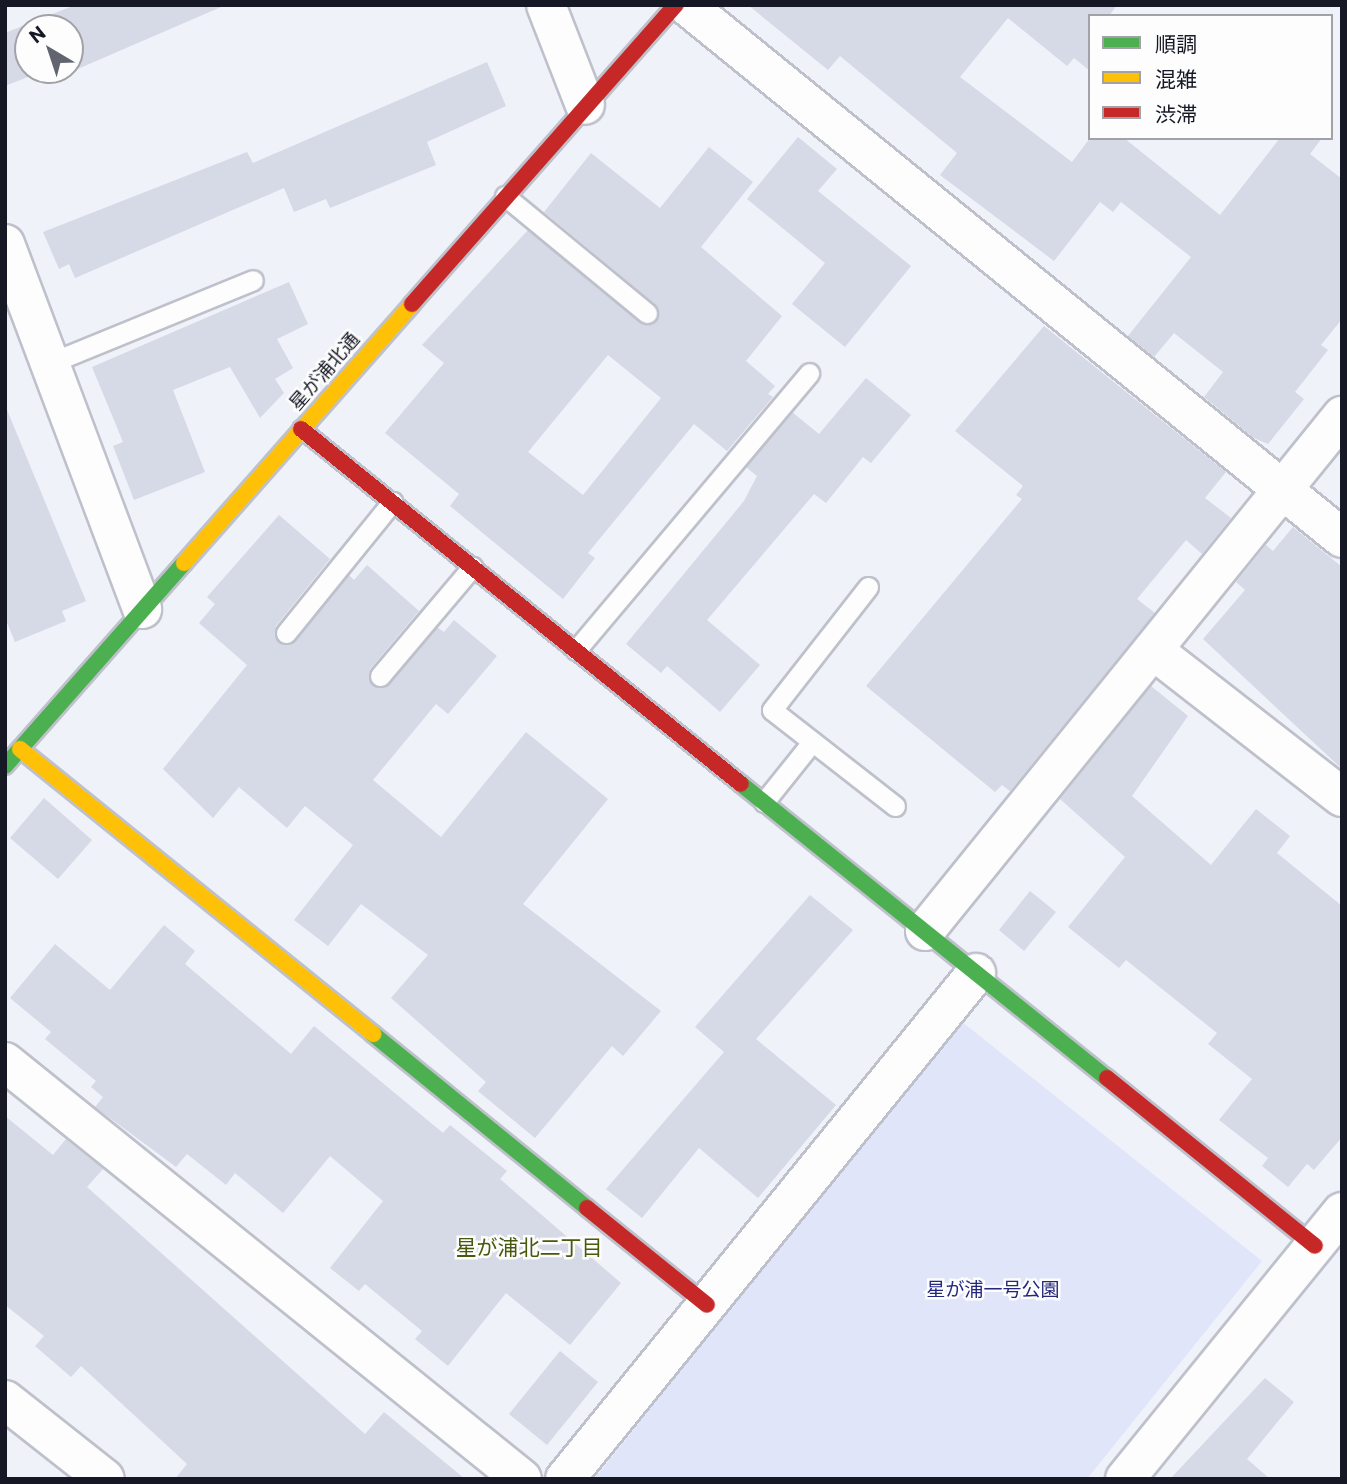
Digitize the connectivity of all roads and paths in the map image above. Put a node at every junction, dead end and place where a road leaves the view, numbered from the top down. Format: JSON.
{"nodes":[{"id":1,"x":546,"y":5,"type":"edge"},
{"id":2,"x":676,"y":5,"type":"edge"},
{"id":3,"x":686,"y":5,"type":"edge"},
{"id":4,"x":585,"y":105,"type":"junction"},
{"id":5,"x":505,"y":195,"type":"junction"},
{"id":6,"x":5,"y":244,"type":"edge"},
{"id":7,"x":253,"y":280,"type":"dead end"},
{"id":8,"x":648,"y":313,"type":"dead end"},
{"id":9,"x":50,"y":363,"type":"junction"},
{"id":10,"x":809,"y":373,"type":"dead end"},
{"id":11,"x":1342,"y":416,"type":"edge"},
{"id":12,"x":301,"y":429,"type":"junction"},
{"id":13,"x":1283,"y":490,"type":"junction"},
{"id":14,"x":392,"y":502,"type":"junction"},
{"id":15,"x":1342,"y":538,"type":"edge"},
{"id":16,"x":472,"y":566,"type":"junction"},
{"id":17,"x":868,"y":587,"type":"dead end"},
{"id":18,"x":142,"y":609,"type":"junction"},
{"id":19,"x":286,"y":633,"type":"dead end"},
{"id":20,"x":576,"y":650,"type":"junction"},
{"id":21,"x":1153,"y":650,"type":"junction"},
{"id":22,"x":380,"y":676,"type":"dead end"},
{"id":23,"x":812,"y":742,"type":"junction"},
{"id":24,"x":20,"y":749,"type":"junction"},
{"id":25,"x":5,"y":766,"type":"edge"},
{"id":26,"x":1342,"y":797,"type":"edge"},
{"id":27,"x":764,"y":802,"type":"junction"},
{"id":28,"x":895,"y":806,"type":"dead end"},
{"id":29,"x":925,"y":931,"type":"junction"},
{"id":30,"x":976,"y":973,"type":"junction"},
{"id":31,"x":5,"y":1062,"type":"edge"},
{"id":32,"x":1342,"y":1212,"type":"edge"},
{"id":33,"x":1315,"y":1246,"type":"junction"},
{"id":34,"x":707,"y":1305,"type":"junction"},
{"id":35,"x":5,"y":1399,"type":"edge"},
{"id":36,"x":105,"y":1479,"type":"edge"},
{"id":37,"x":522,"y":1479,"type":"edge"},
{"id":38,"x":565,"y":1479,"type":"edge"},
{"id":39,"x":1125,"y":1479,"type":"edge"}],
"edges":[{"from":1,"to":4,"type":"street"},
{"from":2,"to":4,"type":"street","name":"星が浦北通"},
{"from":3,"to":13,"type":"street"},
{"from":4,"to":5,"type":"street","name":"星が浦北通"},
{"from":5,"to":8,"type":"lane"},
{"from":5,"to":12,"type":"street","name":"星が浦北通"},
{"from":6,"to":9,"type":"street"},
{"from":7,"to":9,"type":"lane"},
{"from":9,"to":18,"type":"street"},
{"from":10,"to":20,"type":"lane"},
{"from":11,"to":13,"type":"street"},
{"from":12,"to":14,"type":"street"},
{"from":12,"to":18,"type":"street","name":"星が浦北通"},
{"from":13,"to":15,"type":"street"},
{"from":13,"to":21,"type":"street"},
{"from":14,"to":16,"type":"street"},
{"from":14,"to":19,"type":"lane"},
{"from":16,"to":20,"type":"street"},
{"from":16,"to":22,"type":"lane"},
{"from":17,"to":23,"type":"lane"},
{"from":18,"to":24,"type":"street","name":"星が浦北通"},
{"from":20,"to":27,"type":"street"},
{"from":21,"to":26,"type":"street"},
{"from":21,"to":29,"type":"street"},
{"from":23,"to":27,"type":"lane"},
{"from":23,"to":28,"type":"lane"},
{"from":24,"to":25,"type":"street","name":"星が浦北通"},
{"from":24,"to":34,"type":"street"},
{"from":27,"to":29,"type":"street"},
{"from":29,"to":30,"type":"street"},
{"from":30,"to":33,"type":"street"},
{"from":30,"to":34,"type":"street"},
{"from":31,"to":37,"type":"street"},
{"from":32,"to":33,"type":"street"},
{"from":33,"to":39,"type":"street"},
{"from":34,"to":38,"type":"street"},
{"from":35,"to":36,"type":"street"}]}
